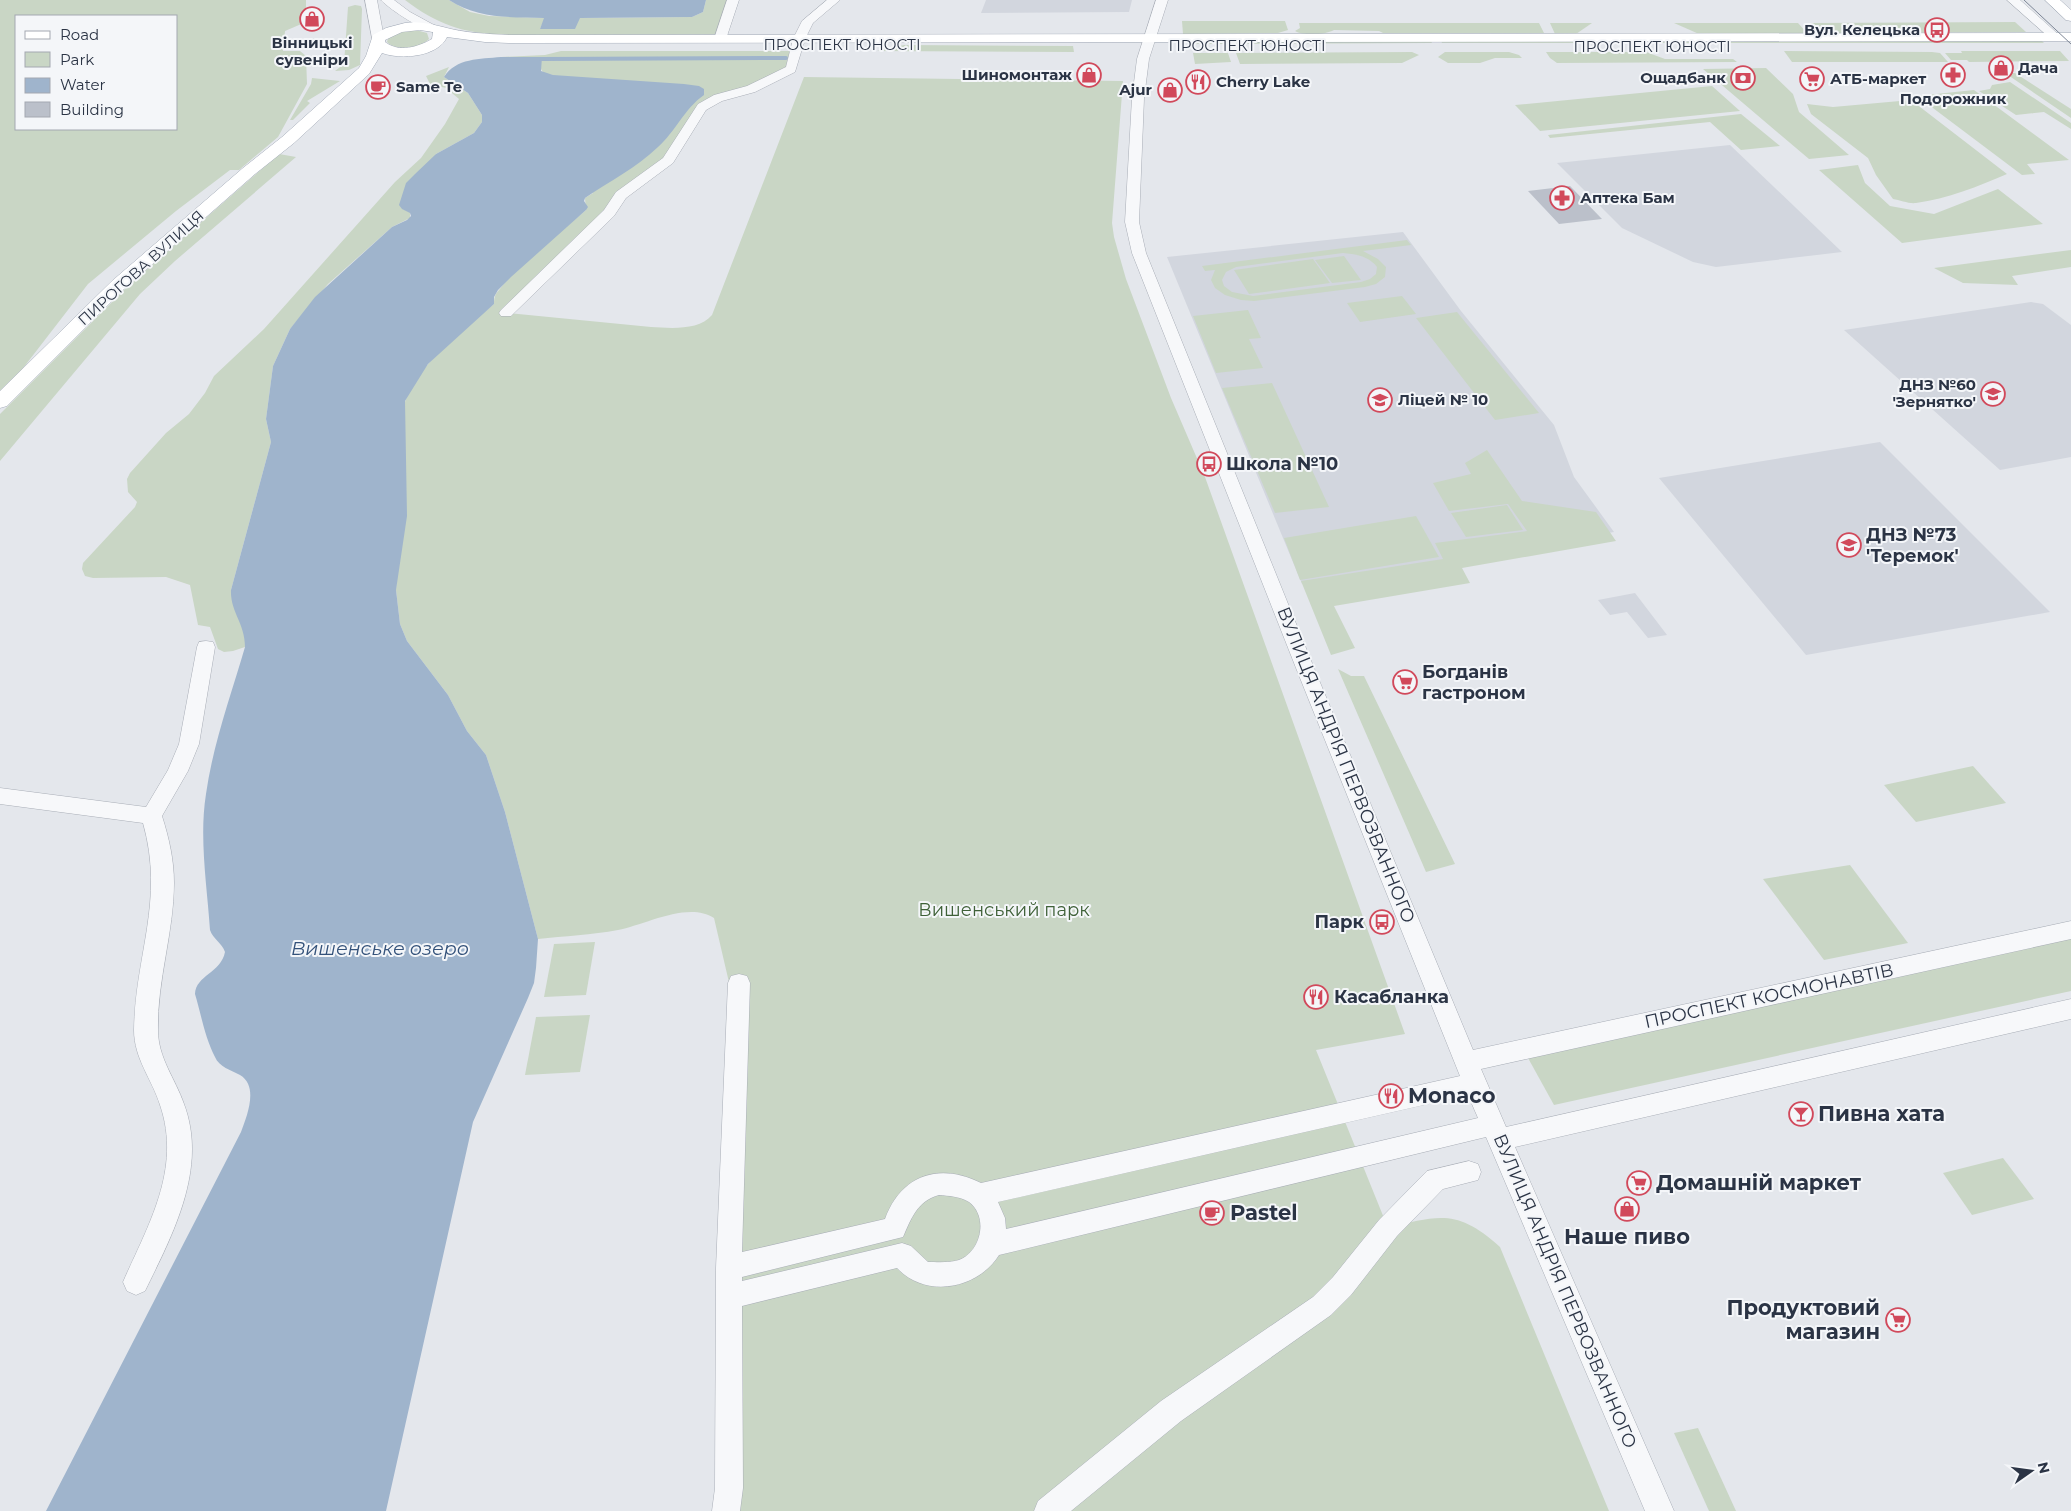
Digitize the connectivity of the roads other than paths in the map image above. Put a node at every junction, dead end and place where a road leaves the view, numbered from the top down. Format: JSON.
{"nodes":[{"id":1,"x":371,"y":0,"type":"edge"},
{"id":2,"x":387,"y":0,"type":"edge"},
{"id":3,"x":733,"y":0,"type":"edge"},
{"id":4,"x":834,"y":0,"type":"edge"},
{"id":5,"x":1162,"y":0,"type":"edge"},
{"id":6,"x":2014,"y":0,"type":"edge"},
{"id":7,"x":2052,"y":0,"type":"edge"},
{"id":8,"x":2071,"y":17,"type":"edge"},
{"id":9,"x":437,"y":29,"type":"junction"},
{"id":10,"x":2055,"y":37,"type":"junction"},
{"id":11,"x":2071,"y":37,"type":"edge"},
{"id":12,"x":720,"y":39,"type":"junction"},
{"id":13,"x":378,"y":41,"type":"junction"},
{"id":14,"x":798,"y":42,"type":"junction"},
{"id":15,"x":1147,"y":42,"type":"junction"},
{"id":16,"x":1648,"y":42,"type":"junction"},
{"id":17,"x":2071,"y":47,"type":"edge"},
{"id":18,"x":422,"y":49,"type":"junction"},
{"id":19,"x":446,"y":49,"type":"junction"},
{"id":20,"x":389,"y":68,"type":"junction"},
{"id":21,"x":288,"y":140,"type":"junction"},
{"id":22,"x":506,"y":313,"type":"dead end"},
{"id":23,"x":0,"y":402,"type":"edge"},
{"id":24,"x":206,"y":648,"type":"dead end"},
{"id":25,"x":0,"y":796,"type":"edge"},
{"id":26,"x":152,"y":816,"type":"junction"},
{"id":27,"x":2071,"y":930,"type":"edge"},
{"id":28,"x":739,"y":983,"type":"dead end"},
{"id":29,"x":2071,"y":1009,"type":"edge"},
{"id":30,"x":1471,"y":1073,"type":"junction"},
{"id":31,"x":1496,"y":1133,"type":"junction"},
{"id":32,"x":1469,"y":1172,"type":"dead end"},
{"id":33,"x":979,"y":1195,"type":"junction"},
{"id":34,"x":894,"y":1229,"type":"junction"},
{"id":35,"x":991,"y":1244,"type":"junction"},
{"id":36,"x":902,"y":1255,"type":"junction"},
{"id":37,"x":729,"y":1268,"type":"junction"},
{"id":38,"x":136,"y":1282,"type":"dead end"},
{"id":39,"x":729,"y":1297,"type":"junction"},
{"id":40,"x":726,"y":1511,"type":"edge"},
{"id":41,"x":1048,"y":1511,"type":"edge"},
{"id":42,"x":1660,"y":1511,"type":"edge"}],
"edges":[{"from":1,"to":13,"type":"street"},
{"from":2,"to":9,"type":"street"},
{"from":3,"to":12,"type":"street"},
{"from":4,"to":14,"type":"street"},
{"from":5,"to":15,"type":"street","name":"ВУЛИЦЯ АНДРІЯ ПЕРВОЗВАННОГО"},
{"from":6,"to":10,"type":"street"},
{"from":7,"to":8,"type":"main road"},
{"from":9,"to":12,"type":"main road","name":"ПРОСПЕКТ ЮНОСТІ"},
{"from":9,"to":13,"type":"main road","name":"ПРОСПЕКТ ЮНОСТІ"},
{"from":9,"to":18,"type":"main road","name":"ПИРОГОВА ВУЛИЦЯ"},
{"from":10,"to":11,"type":"main road","name":"ПРОСПЕКТ ЮНОСТІ"},
{"from":10,"to":16,"type":"main road","name":"ПРОСПЕКТ ЮНОСТІ"},
{"from":12,"to":14,"type":"main road","name":"ПРОСПЕКТ ЮНОСТІ"},
{"from":13,"to":18,"type":"main road","name":"ПРОСПЕКТ ЮНОСТІ"},
{"from":13,"to":21,"type":"main road","name":"ПИРОГОВА ВУЛИЦЯ"},
{"from":14,"to":15,"type":"main road","name":"ПРОСПЕКТ ЮНОСТІ"},
{"from":14,"to":19,"type":"main road","name":"ПРОСПЕКТ ЮНОСТІ"},
{"from":14,"to":22,"type":"street"},
{"from":15,"to":16,"type":"main road","name":"ПРОСПЕКТ ЮНОСТІ"},
{"from":15,"to":30,"type":"street","name":"ВУЛИЦЯ АНДРІЯ ПЕРВОЗВАННОГО"},
{"from":16,"to":17,"type":"main road","name":"ПРОСПЕКТ ЮНОСТІ"},
{"from":18,"to":19,"type":"main road","name":"ПРОСПЕКТ ЮНОСТІ"},
{"from":18,"to":20,"type":"main road","name":"ПИРОГОВА ВУЛИЦЯ"},
{"from":19,"to":20,"type":"main road"},
{"from":20,"to":21,"type":"main road","name":"ПИРОГОВА ВУЛИЦЯ"},
{"from":21,"to":23,"type":"main road","name":"ПИРОГОВА ВУЛИЦЯ"},
{"from":24,"to":26,"type":"street"},
{"from":25,"to":26,"type":"street"},
{"from":26,"to":38,"type":"street"},
{"from":27,"to":30,"type":"street","name":"ПРОСПЕКТ КОСМОНАВТІВ"},
{"from":28,"to":37,"type":"street"},
{"from":29,"to":31,"type":"street"},
{"from":30,"to":31,"type":"street","name":"ВУЛИЦЯ АНДРІЯ ПЕРВОЗВАННОГО"},
{"from":30,"to":33,"type":"street","name":"ПРОСПЕКТ КОСМОНАВТІВ"},
{"from":31,"to":35,"type":"street"},
{"from":31,"to":42,"type":"street","name":"ВУЛИЦЯ АНДРІЯ ПЕРВОЗВАННОГО"},
{"from":32,"to":41,"type":"street"},
{"from":33,"to":34,"type":"street"},
{"from":33,"to":35,"type":"street"},
{"from":34,"to":36,"type":"street"},
{"from":34,"to":37,"type":"street"},
{"from":35,"to":36,"type":"street"},
{"from":36,"to":39,"type":"street"},
{"from":37,"to":39,"type":"street"},
{"from":39,"to":40,"type":"street"}]}
